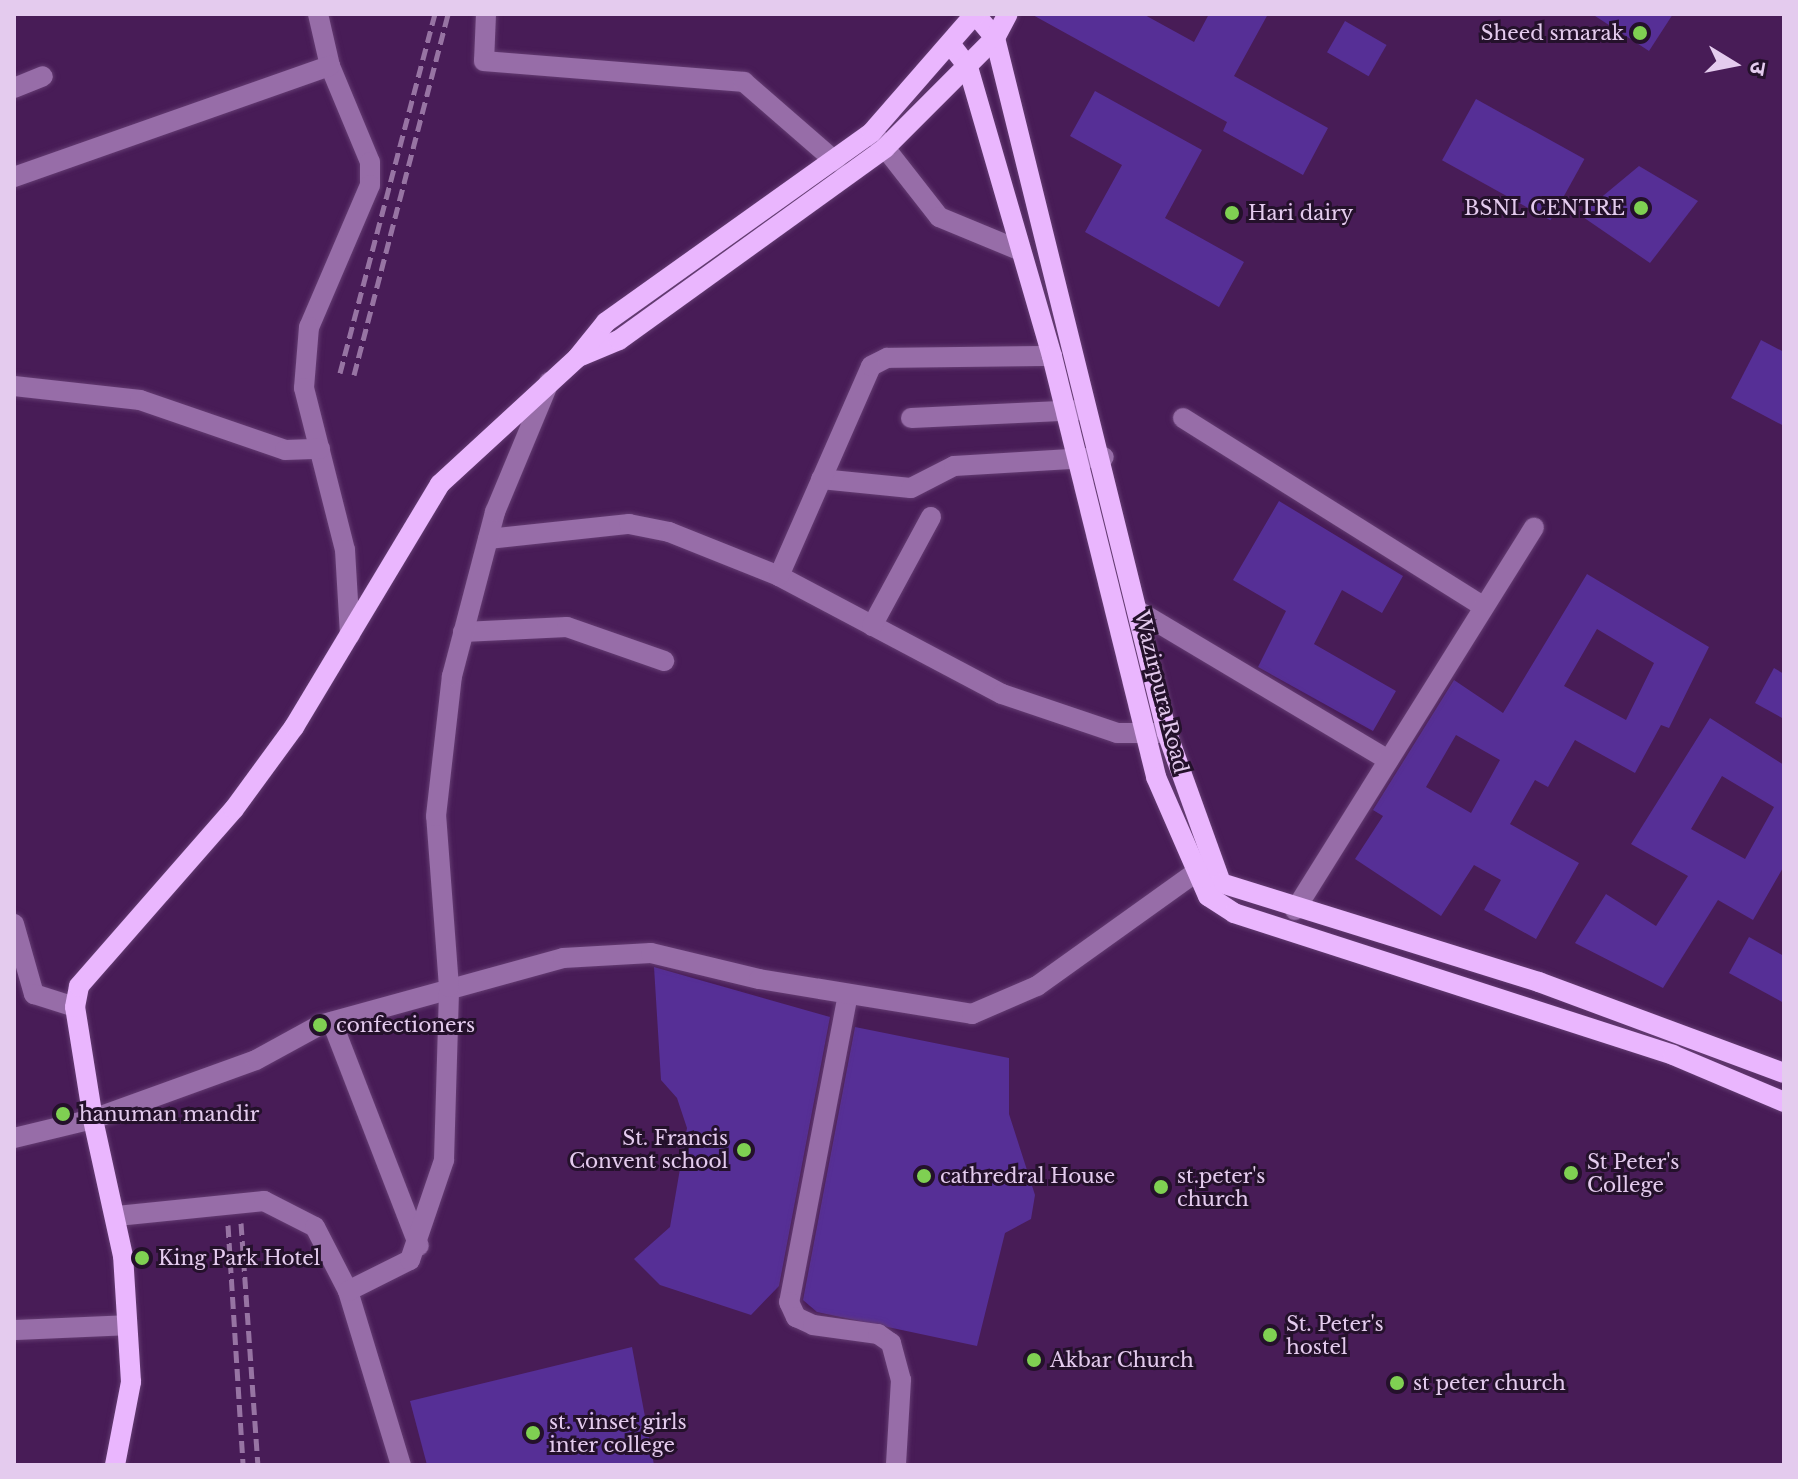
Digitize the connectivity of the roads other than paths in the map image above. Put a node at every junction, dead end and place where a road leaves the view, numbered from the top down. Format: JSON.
{"nodes":[{"id":1,"x":318,"y":14,"type":"edge"},
{"id":2,"x":486,"y":14,"type":"edge"},
{"id":3,"x":975,"y":14,"type":"edge"},
{"id":4,"x":1008,"y":14,"type":"edge"},
{"id":5,"x":995,"y":38,"type":"junction"},
{"id":6,"x":951,"y":45,"type":"junction"},
{"id":7,"x":330,"y":66,"type":"junction"},
{"id":8,"x":968,"y":67,"type":"junction"},
{"id":9,"x":43,"y":76,"type":"dead end"},
{"id":10,"x":14,"y":88,"type":"edge"},
{"id":11,"x":879,"y":140,"type":"junction"},
{"id":12,"x":835,"y":161,"type":"junction"},
{"id":13,"x":14,"y":177,"type":"edge"},
{"id":14,"x":1019,"y":250,"type":"junction"},
{"id":15,"x":1052,"y":356,"type":"junction"},
{"id":16,"x":577,"y":358,"type":"junction"},
{"id":17,"x":551,"y":379,"type":"junction"},
{"id":18,"x":14,"y":386,"type":"edge"},
{"id":19,"x":1090,"y":410,"type":"junction"},
{"id":20,"x":1065,"y":411,"type":"junction"},
{"id":21,"x":911,"y":418,"type":"dead end"},
{"id":22,"x":1183,"y":418,"type":"dead end"},
{"id":23,"x":320,"y":449,"type":"junction"},
{"id":24,"x":1104,"y":457,"type":"junction"},
{"id":25,"x":1079,"y":462,"type":"junction"},
{"id":26,"x":821,"y":479,"type":"junction"},
{"id":27,"x":931,"y":517,"type":"dead end"},
{"id":28,"x":1534,"y":528,"type":"dead end"},
{"id":29,"x":488,"y":539,"type":"junction"},
{"id":30,"x":779,"y":576,"type":"junction"},
{"id":31,"x":1484,"y":607,"type":"junction"},
{"id":32,"x":1140,"y":612,"type":"junction"},
{"id":33,"x":872,"y":626,"type":"junction"},
{"id":34,"x":463,"y":632,"type":"junction"},
{"id":35,"x":350,"y":635,"type":"junction"},
{"id":36,"x":664,"y":661,"type":"dead end"},
{"id":37,"x":1157,"y":733,"type":"junction"},
{"id":38,"x":1388,"y":760,"type":"junction"},
{"id":39,"x":1202,"y":867,"type":"junction"},
{"id":40,"x":1295,"y":910,"type":"junction"},
{"id":41,"x":14,"y":924,"type":"edge"},
{"id":42,"x":449,"y":987,"type":"junction"},
{"id":43,"x":848,"y":994,"type":"junction"},
{"id":44,"x":75,"y":1007,"type":"junction"},
{"id":45,"x":332,"y":1022,"type":"junction"},
{"id":46,"x":1784,"y":1073,"type":"edge"},
{"id":47,"x":1784,"y":1102,"type":"edge"},
{"id":48,"x":93,"y":1119,"type":"junction"},
{"id":49,"x":14,"y":1138,"type":"edge"},
{"id":50,"x":117,"y":1216,"type":"junction"},
{"id":51,"x":419,"y":1246,"type":"junction"},
{"id":52,"x":348,"y":1291,"type":"junction"},
{"id":53,"x":127,"y":1325,"type":"junction"},
{"id":54,"x":14,"y":1330,"type":"edge"},
{"id":55,"x":115,"y":1465,"type":"edge"},
{"id":56,"x":401,"y":1465,"type":"edge"},
{"id":57,"x":896,"y":1465,"type":"edge"}],
"edges":[{"from":1,"to":7,"type":"street"},
{"from":2,"to":12,"type":"street"},
{"from":3,"to":5,"type":"main road","name":"Wazirpura Road"},
{"from":3,"to":6,"type":"main road"},
{"from":4,"to":5,"type":"main road"},
{"from":5,"to":8,"type":"main road"},
{"from":5,"to":19,"type":"main road","name":"Wazirpura Road"},
{"from":6,"to":8,"type":"main road","name":"Wazirpura Road"},
{"from":6,"to":11,"type":"main road"},
{"from":7,"to":13,"type":"street"},
{"from":7,"to":23,"type":"street"},
{"from":8,"to":11,"type":"main road"},
{"from":8,"to":14,"type":"main road","name":"Wazirpura Road"},
{"from":9,"to":10,"type":"street"},
{"from":11,"to":12,"type":"main road"},
{"from":11,"to":14,"type":"street"},
{"from":11,"to":16,"type":"main road"},
{"from":12,"to":16,"type":"main road"},
{"from":14,"to":15,"type":"main road","name":"Wazirpura Road"},
{"from":15,"to":20,"type":"main road","name":"Wazirpura Road"},
{"from":15,"to":26,"type":"street"},
{"from":16,"to":17,"type":"main road"},
{"from":17,"to":29,"type":"street"},
{"from":17,"to":35,"type":"main road"},
{"from":18,"to":23,"type":"street"},
{"from":19,"to":20,"type":"street"},
{"from":19,"to":24,"type":"main road","name":"Wazirpura Road"},
{"from":20,"to":21,"type":"street"},
{"from":20,"to":25,"type":"main road","name":"Wazirpura Road"},
{"from":22,"to":31,"type":"street"},
{"from":23,"to":35,"type":"street"},
{"from":24,"to":25,"type":"street"},
{"from":24,"to":32,"type":"main road","name":"Wazirpura Road"},
{"from":25,"to":26,"type":"street"},
{"from":25,"to":37,"type":"main road","name":"Wazirpura Road"},
{"from":26,"to":30,"type":"street"},
{"from":27,"to":33,"type":"street"},
{"from":28,"to":31,"type":"street"},
{"from":29,"to":30,"type":"street"},
{"from":29,"to":34,"type":"street"},
{"from":30,"to":33,"type":"street"},
{"from":31,"to":38,"type":"street"},
{"from":32,"to":37,"type":"main road","name":"Wazirpura Road"},
{"from":32,"to":38,"type":"street"},
{"from":33,"to":37,"type":"street"},
{"from":34,"to":36,"type":"street"},
{"from":34,"to":42,"type":"street"},
{"from":35,"to":44,"type":"main road"},
{"from":37,"to":39,"type":"main road","name":"Wazirpura Road"},
{"from":38,"to":40,"type":"street"},
{"from":39,"to":40,"type":"main road","name":"Wazirpura Road"},
{"from":39,"to":43,"type":"street"},
{"from":39,"to":47,"type":"main road","name":"Wazirpura Road"},
{"from":40,"to":46,"type":"main road","name":"Wazirpura Road"},
{"from":41,"to":44,"type":"street"},
{"from":42,"to":43,"type":"street"},
{"from":42,"to":45,"type":"street"},
{"from":42,"to":51,"type":"street"},
{"from":43,"to":57,"type":"street"},
{"from":44,"to":48,"type":"main road"},
{"from":45,"to":48,"type":"street"},
{"from":45,"to":51,"type":"street"},
{"from":48,"to":49,"type":"street"},
{"from":48,"to":50,"type":"main road"},
{"from":50,"to":52,"type":"street"},
{"from":50,"to":53,"type":"main road"},
{"from":51,"to":52,"type":"street"},
{"from":52,"to":56,"type":"street"},
{"from":53,"to":54,"type":"street"},
{"from":53,"to":55,"type":"main road"}]}
